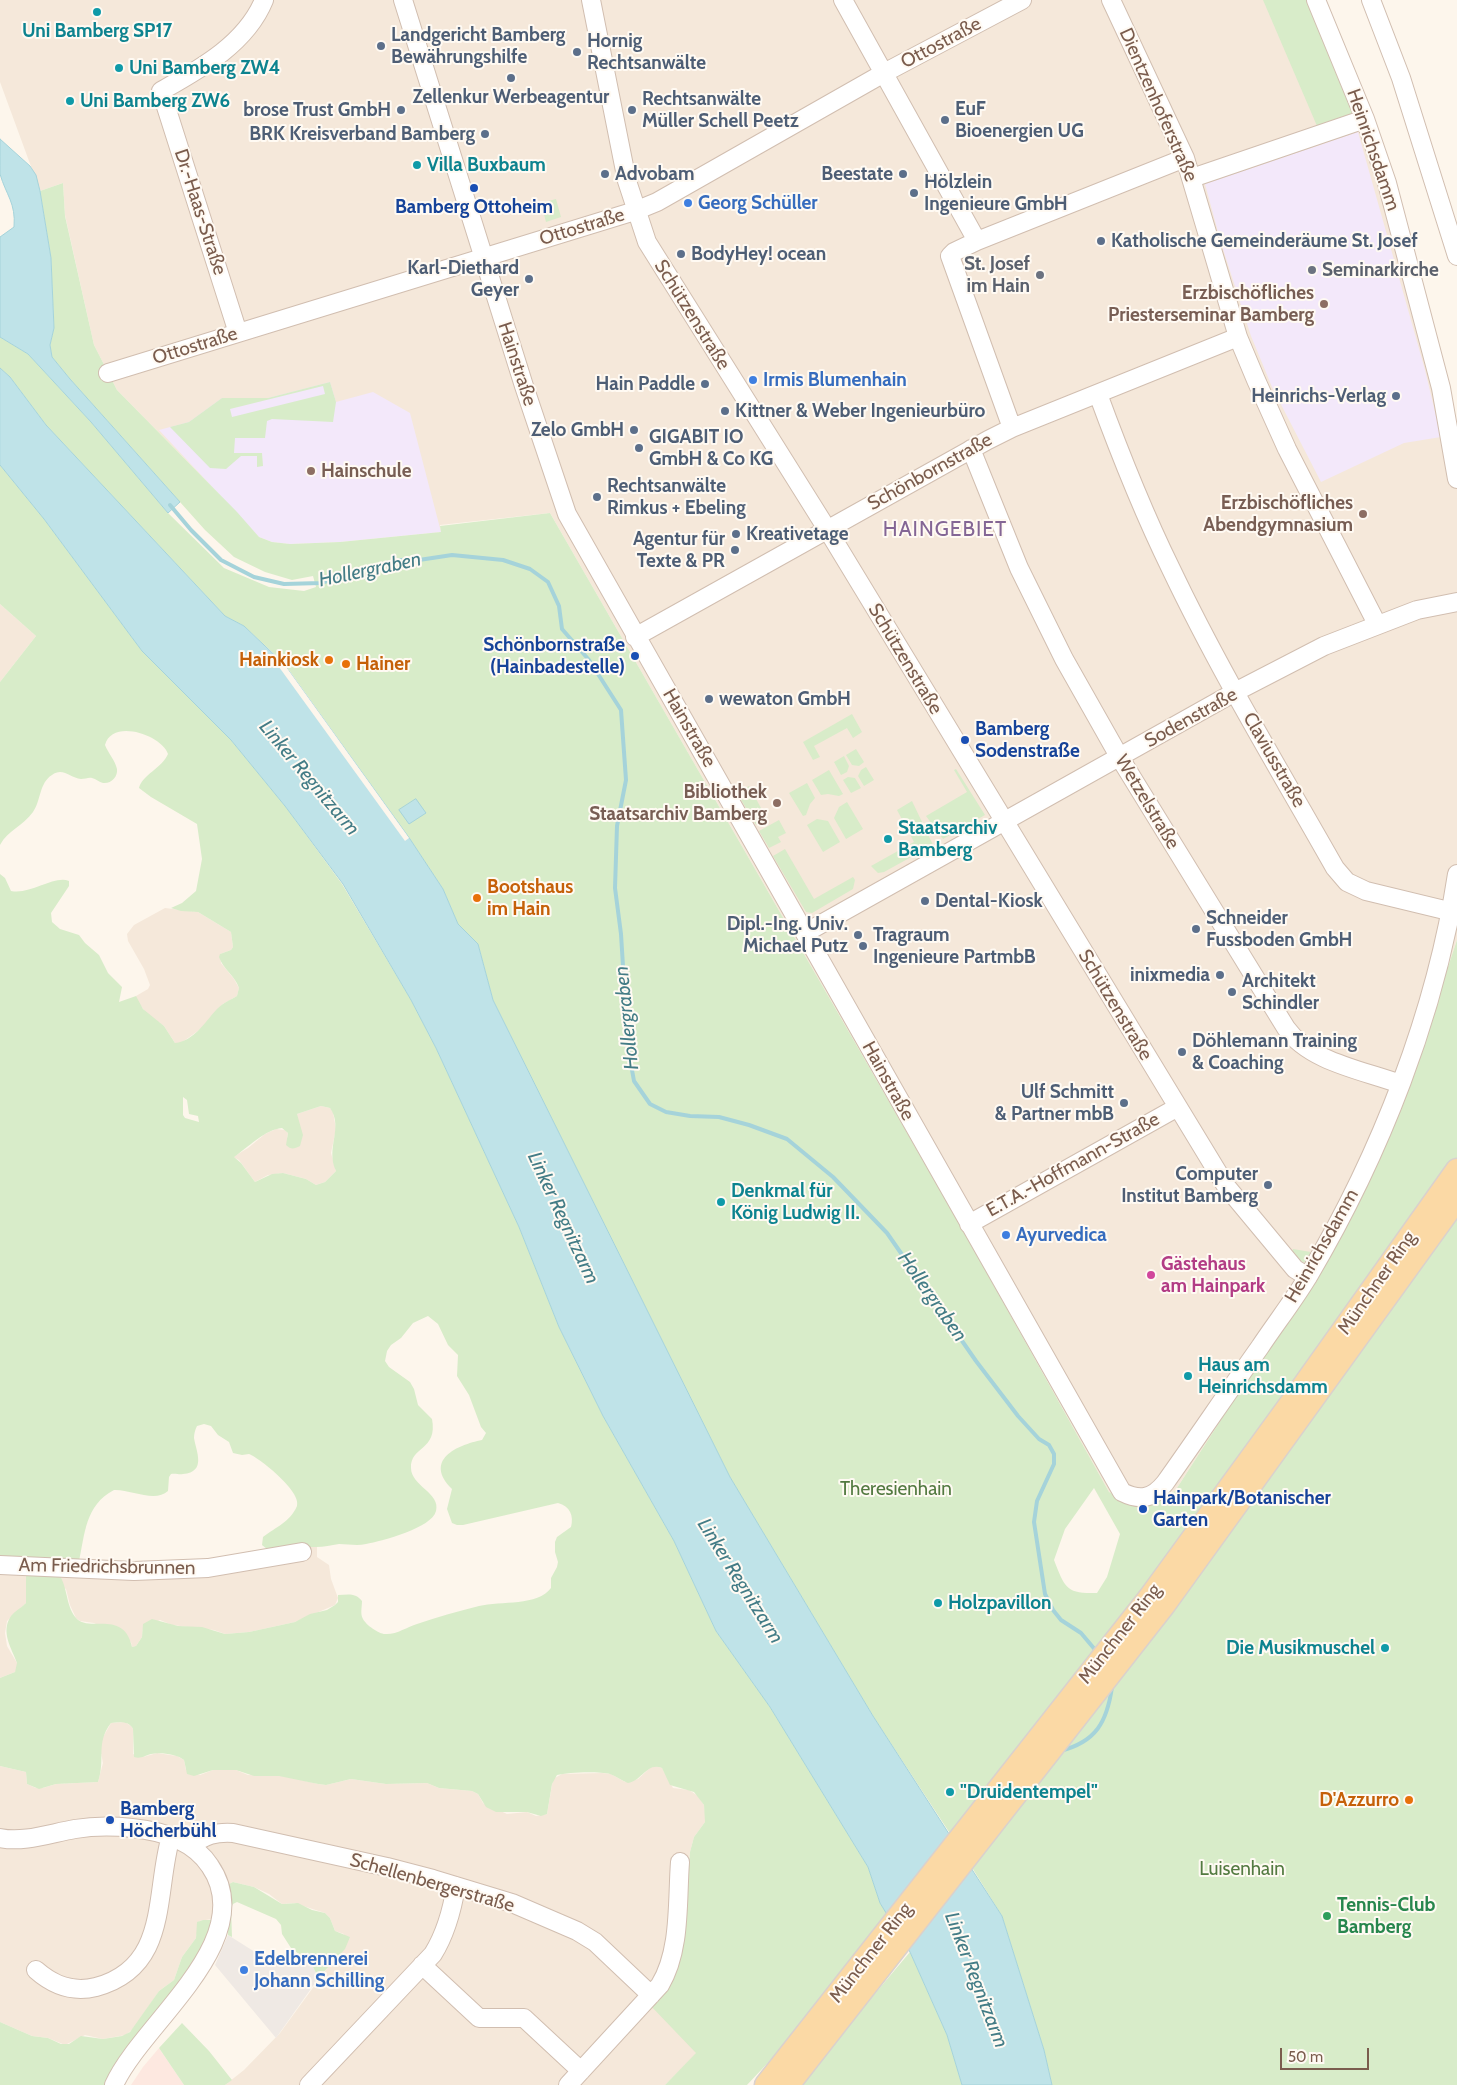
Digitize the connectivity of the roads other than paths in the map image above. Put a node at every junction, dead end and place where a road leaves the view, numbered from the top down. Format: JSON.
{"nodes":[{"id":1,"x":264,"y":0,"type":"edge"},
{"id":2,"x":404,"y":0,"type":"edge"},
{"id":3,"x":591,"y":0,"type":"edge"},
{"id":4,"x":843,"y":0,"type":"edge"},
{"id":5,"x":1022,"y":0,"type":"edge"},
{"id":6,"x":1111,"y":0,"type":"edge"},
{"id":7,"x":1316,"y":0,"type":"edge"},
{"id":8,"x":1371,"y":0,"type":"edge"},
{"id":9,"x":884,"y":73,"type":"junction"},
{"id":10,"x":1365,"y":119,"type":"junction"},
{"id":11,"x":1185,"y":158,"type":"junction"},
{"id":12,"x":1192,"y":178,"type":"junction"},
{"id":13,"x":635,"y":210,"type":"junction"},
{"id":14,"x":977,"y":241,"type":"junction"},
{"id":15,"x":1457,"y":256,"type":"edge"},
{"id":16,"x":484,"y":257,"type":"junction"},
{"id":17,"x":238,"y":333,"type":"junction"},
{"id":18,"x":1238,"y":337,"type":"junction"},
{"id":19,"x":108,"y":374,"type":"dead end"},
{"id":20,"x":1098,"y":394,"type":"junction"},
{"id":21,"x":1012,"y":428,"type":"junction"},
{"id":22,"x":971,"y":448,"type":"junction"},
{"id":23,"x":1457,"y":479,"type":"edge"},
{"id":24,"x":826,"y":529,"type":"junction"},
{"id":25,"x":1457,"y":602,"type":"edge"},
{"id":26,"x":1377,"y":624,"type":"junction"},
{"id":27,"x":635,"y":637,"type":"junction"},
{"id":28,"x":1235,"y":692,"type":"junction"},
{"id":29,"x":1120,"y":758,"type":"junction"},
{"id":30,"x":1003,"y":821,"type":"junction"},
{"id":31,"x":1457,"y":874,"type":"edge"},
{"id":32,"x":1454,"y":912,"type":"edge"},
{"id":33,"x":805,"y":933,"type":"junction"},
{"id":34,"x":1400,"y":1084,"type":"junction"},
{"id":35,"x":1178,"y":1107,"type":"junction"},
{"id":36,"x":1457,"y":1170,"type":"edge"},
{"id":37,"x":1457,"y":1199,"type":"edge"},
{"id":38,"x":969,"y":1224,"type":"junction"},
{"id":39,"x":1308,"y":1277,"type":"junction"},
{"id":40,"x":1090,"y":1439,"type":"joint"},
{"id":41,"x":302,"y":1552,"type":"dead end"},
{"id":42,"x":0,"y":1566,"type":"edge"},
{"id":43,"x":1157,"y":1601,"type":"junction"},
{"id":44,"x":171,"y":1836,"type":"junction"},
{"id":45,"x":0,"y":1838,"type":"edge"},
{"id":46,"x":191,"y":1846,"type":"junction"},
{"id":47,"x":680,"y":1862,"type":"dead end"},
{"id":48,"x":456,"y":1886,"type":"junction"},
{"id":49,"x":876,"y":1960,"type":"junction"},
{"id":50,"x":422,"y":1965,"type":"junction"},
{"id":51,"x":36,"y":1970,"type":"dead end"},
{"id":52,"x":651,"y":1995,"type":"junction"},
{"id":53,"x":581,"y":2071,"type":"junction"},
{"id":54,"x":114,"y":2085,"type":"edge"},
{"id":55,"x":308,"y":2085,"type":"edge"},
{"id":56,"x":568,"y":2085,"type":"edge"},
{"id":57,"x":766,"y":2085,"type":"edge"},
{"id":58,"x":788,"y":2085,"type":"edge"}],
"edges":[{"from":1,"to":17,"type":"street","name":"Dr.-Haas-Straße"},
{"from":2,"to":16,"type":"street","name":"Hainstraße"},
{"from":3,"to":13,"type":"street","name":"Schützenstraße"},
{"from":4,"to":9,"type":"street"},
{"from":5,"to":9,"type":"street","name":"Ottostraße"},
{"from":6,"to":11,"type":"street","name":"Dientzenhoferstraße"},
{"from":7,"to":10,"type":"street","name":"Heinrichsdamm"},
{"from":8,"to":15,"type":"street"},
{"from":9,"to":13,"type":"street","name":"Ottostraße"},
{"from":9,"to":14,"type":"street"},
{"from":10,"to":12,"type":"street"},
{"from":10,"to":23,"type":"street","name":"Heinrichsdamm"},
{"from":11,"to":12,"type":"street","name":"Dientzenhoferstraße"},
{"from":11,"to":14,"type":"street"},
{"from":12,"to":18,"type":"street","name":"Dientzenhoferstraße"},
{"from":13,"to":16,"type":"street","name":"Ottostraße"},
{"from":13,"to":24,"type":"street","name":"Schützenstraße"},
{"from":14,"to":21,"type":"street"},
{"from":16,"to":17,"type":"street","name":"Ottostraße"},
{"from":16,"to":27,"type":"street","name":"Hainstraße"},
{"from":17,"to":19,"type":"street","name":"Ottostraße"},
{"from":18,"to":20,"type":"street","name":"Schönbornstraße"},
{"from":18,"to":26,"type":"street","name":"Dientzenhoferstraße"},
{"from":20,"to":21,"type":"street","name":"Schönbornstraße"},
{"from":20,"to":28,"type":"street","name":"Claviusstraße"},
{"from":21,"to":22,"type":"street","name":"Schönbornstraße"},
{"from":22,"to":24,"type":"street","name":"Schönbornstraße"},
{"from":22,"to":29,"type":"street","name":"Wetzelstraße"},
{"from":24,"to":27,"type":"street","name":"Schönbornstraße"},
{"from":24,"to":30,"type":"street","name":"Schützenstraße"},
{"from":25,"to":26,"type":"street","name":"Sodenstraße"},
{"from":26,"to":28,"type":"street","name":"Sodenstraße"},
{"from":27,"to":33,"type":"street","name":"Hainstraße"},
{"from":28,"to":29,"type":"street","name":"Sodenstraße"},
{"from":28,"to":32,"type":"street","name":"Claviusstraße"},
{"from":29,"to":30,"type":"street","name":"Sodenstraße"},
{"from":29,"to":34,"type":"street","name":"Wetzelstraße"},
{"from":30,"to":33,"type":"street","name":"Sodenstraße"},
{"from":30,"to":35,"type":"street","name":"Schützenstraße"},
{"from":31,"to":32,"type":"street","name":"Heinrichsdamm"},
{"from":32,"to":34,"type":"street","name":"Heinrichsdamm"},
{"from":33,"to":38,"type":"street","name":"Hainstraße"},
{"from":34,"to":39,"type":"street","name":"Heinrichsdamm"},
{"from":35,"to":38,"type":"street","name":"E.T.A.-Hoffmann-Straße"},
{"from":35,"to":39,"type":"street","name":"Schützenstraße"},
{"from":36,"to":43,"type":"main road","name":"Münchner Ring"},
{"from":37,"to":43,"type":"main road","name":"Münchner Ring"},
{"from":38,"to":40,"type":"street","name":"Hainstraße"},
{"from":39,"to":40,"type":"street","name":"Heinrichsdamm"},
{"from":41,"to":42,"type":"street","name":"Am Friedrichsbrunnen"},
{"from":43,"to":49,"type":"main road","name":"Münchner Ring"},
{"from":44,"to":45,"type":"street"},
{"from":44,"to":46,"type":"street"},
{"from":44,"to":51,"type":"street"},
{"from":46,"to":48,"type":"street","name":"Schellenbergerstraße"},
{"from":46,"to":54,"type":"street"},
{"from":47,"to":52,"type":"street"},
{"from":48,"to":50,"type":"street"},
{"from":48,"to":52,"type":"street","name":"Schellenbergerstraße"},
{"from":49,"to":57,"type":"main road","name":"Münchner Ring"},
{"from":49,"to":58,"type":"main road","name":"Münchner Ring"},
{"from":50,"to":53,"type":"street"},
{"from":50,"to":55,"type":"street"},
{"from":52,"to":53,"type":"street"},
{"from":53,"to":56,"type":"street"}]}
